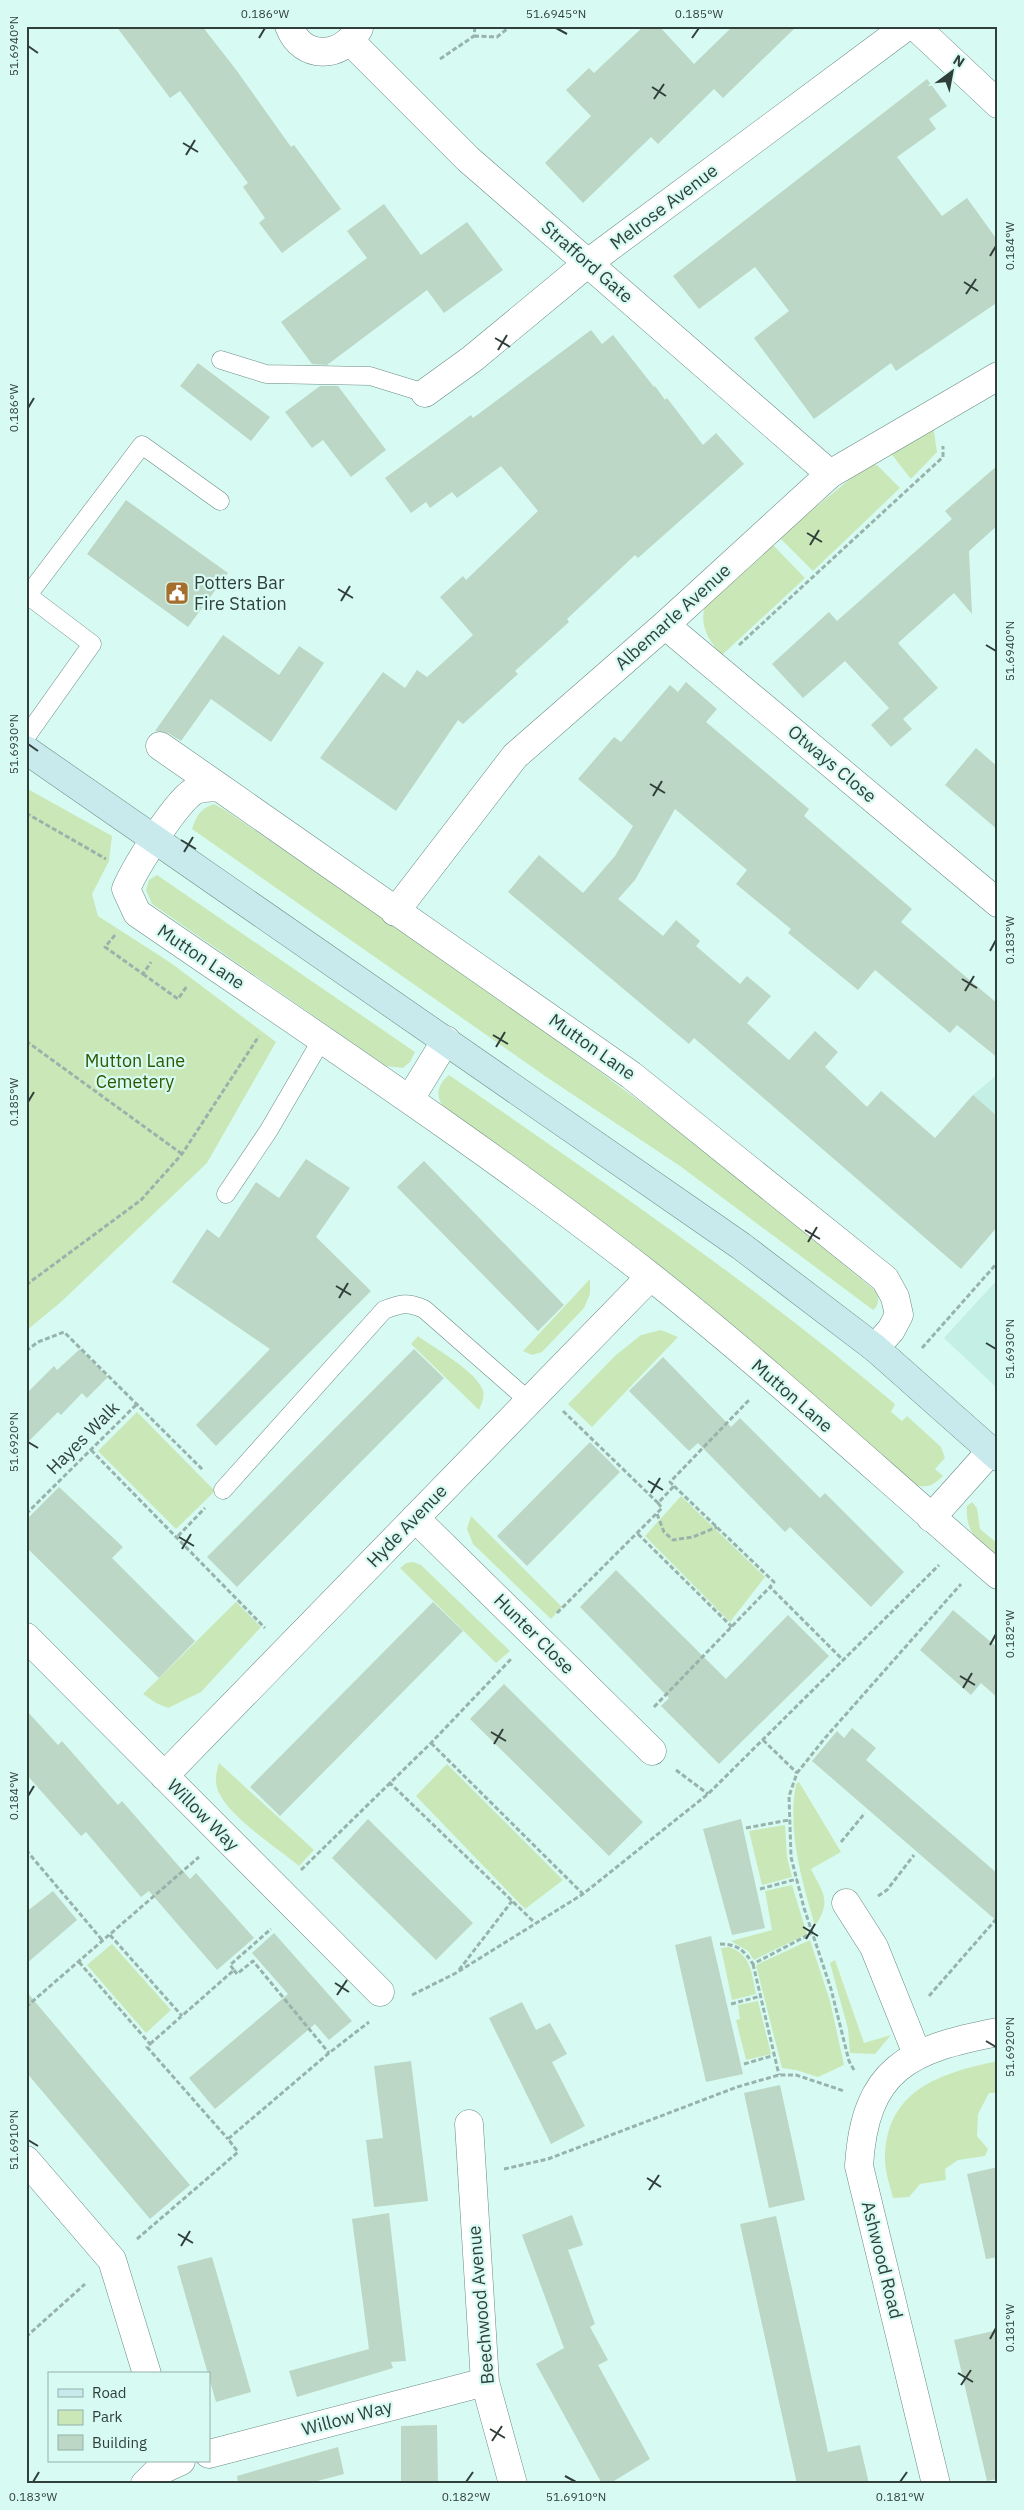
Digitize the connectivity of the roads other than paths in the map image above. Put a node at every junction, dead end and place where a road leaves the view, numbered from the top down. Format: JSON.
{"nodes":[{"id":1,"x":289,"y":26,"type":"edge"},
{"id":2,"x":907,"y":26,"type":"edge"},
{"id":3,"x":915,"y":26,"type":"edge"},
{"id":4,"x":355,"y":34,"type":"edge"},
{"id":5,"x":998,"y":104,"type":"edge"},
{"id":6,"x":588,"y":263,"type":"junction"},
{"id":7,"x":221,"y":360,"type":"dead end"},
{"id":8,"x":998,"y":376,"type":"edge"},
{"id":9,"x":425,"y":393,"type":"joint"},
{"id":10,"x":830,"y":474,"type":"junction"},
{"id":11,"x":220,"y":501,"type":"dead end"},
{"id":12,"x":27,"y":594,"type":"edge"},
{"id":13,"x":665,"y":625,"type":"junction"},
{"id":14,"x":26,"y":737,"type":"edge"},
{"id":15,"x":160,"y":746,"type":"dead end"},
{"id":16,"x":26,"y":750,"type":"edge"},
{"id":17,"x":219,"y":787,"type":"junction"},
{"id":18,"x":156,"y":839,"type":"junction"},
{"id":19,"x":998,"y":903,"type":"edge"},
{"id":20,"x":395,"y":912,"type":"junction"},
{"id":21,"x":322,"y":1039,"type":"junction"},
{"id":22,"x":446,"y":1040,"type":"junction"},
{"id":23,"x":410,"y":1099,"type":"junction"},
{"id":24,"x":226,"y":1194,"type":"dead end"},
{"id":25,"x":650,"y":1277,"type":"junction"},
{"id":26,"x":875,"y":1348,"type":"junction"},
{"id":27,"x":535,"y":1395,"type":"junction"},
{"id":28,"x":994,"y":1454,"type":"edge"},
{"id":29,"x":223,"y":1490,"type":"road end"},
{"id":30,"x":415,"y":1518,"type":"junction"},
{"id":31,"x":931,"y":1518,"type":"junction"},
{"id":32,"x":990,"y":1568,"type":"edge"},
{"id":33,"x":26,"y":1637,"type":"edge"},
{"id":34,"x":652,"y":1751,"type":"road end"},
{"id":35,"x":164,"y":1776,"type":"junction"},
{"id":36,"x":846,"y":1903,"type":"dead end"},
{"id":37,"x":380,"y":1992,"type":"dead end"},
{"id":38,"x":998,"y":2032,"type":"edge"},
{"id":39,"x":917,"y":2054,"type":"junction"},
{"id":40,"x":470,"y":2124,"type":"dead end"},
{"id":41,"x":26,"y":2160,"type":"edge"},
{"id":42,"x":146,"y":2372,"type":"edge"},
{"id":43,"x":485,"y":2382,"type":"junction"},
{"id":44,"x":210,"y":2454,"type":"edge"},
{"id":45,"x":176,"y":2462,"type":"edge"},
{"id":46,"x":145,"y":2484,"type":"edge"},
{"id":47,"x":513,"y":2484,"type":"edge"},
{"id":48,"x":936,"y":2484,"type":"edge"}],
"edges":[{"from":1,"to":4,"type":"street","name":"Strafford Gate"},
{"from":2,"to":6,"type":"street","name":"Melrose Avenue"},
{"from":3,"to":5,"type":"street"},
{"from":4,"to":6,"type":"street","name":"Strafford Gate"},
{"from":6,"to":9,"type":"street","name":"Melrose Avenue"},
{"from":6,"to":10,"type":"street","name":"Strafford Gate"},
{"from":7,"to":9,"type":"lane"},
{"from":8,"to":10,"type":"street","name":"Albemarle Avenue"},
{"from":10,"to":13,"type":"street","name":"Albemarle Avenue"},
{"from":11,"to":12,"type":"lane"},
{"from":12,"to":14,"type":"lane"},
{"from":13,"to":19,"type":"street","name":"Otways Close"},
{"from":13,"to":20,"type":"street","name":"Albemarle Avenue"},
{"from":15,"to":17,"type":"street","name":"Mutton Lane"},
{"from":16,"to":18,"type":"main road"},
{"from":17,"to":18,"type":"street","name":"Mutton Lane"},
{"from":17,"to":20,"type":"street","name":"Mutton Lane"},
{"from":18,"to":21,"type":"street","name":"Mutton Lane"},
{"from":18,"to":22,"type":"main road"},
{"from":20,"to":26,"type":"street","name":"Mutton Lane"},
{"from":21,"to":23,"type":"street","name":"Mutton Lane"},
{"from":21,"to":24,"type":"lane"},
{"from":22,"to":23,"type":"street"},
{"from":22,"to":26,"type":"main road"},
{"from":23,"to":25,"type":"street","name":"Mutton Lane"},
{"from":25,"to":27,"type":"street","name":"Hyde Avenue"},
{"from":25,"to":31,"type":"street","name":"Mutton Lane"},
{"from":26,"to":28,"type":"main road"},
{"from":27,"to":29,"type":"lane"},
{"from":27,"to":30,"type":"street","name":"Hyde Avenue"},
{"from":28,"to":31,"type":"street"},
{"from":30,"to":34,"type":"street","name":"Hunter Close"},
{"from":30,"to":35,"type":"street","name":"Hyde Avenue"},
{"from":31,"to":32,"type":"street","name":"Mutton Lane"},
{"from":33,"to":35,"type":"street","name":"Willow Way"},
{"from":35,"to":37,"type":"street","name":"Willow Way"},
{"from":36,"to":39,"type":"street"},
{"from":38,"to":39,"type":"street","name":"Ashwood Road"},
{"from":39,"to":48,"type":"street","name":"Ashwood Road"},
{"from":40,"to":43,"type":"street","name":"Beechwood Avenue"},
{"from":41,"to":42,"type":"street"},
{"from":43,"to":44,"type":"street","name":"Willow Way"},
{"from":43,"to":47,"type":"street","name":"Beechwood Avenue"},
{"from":45,"to":46,"type":"street"}]}
